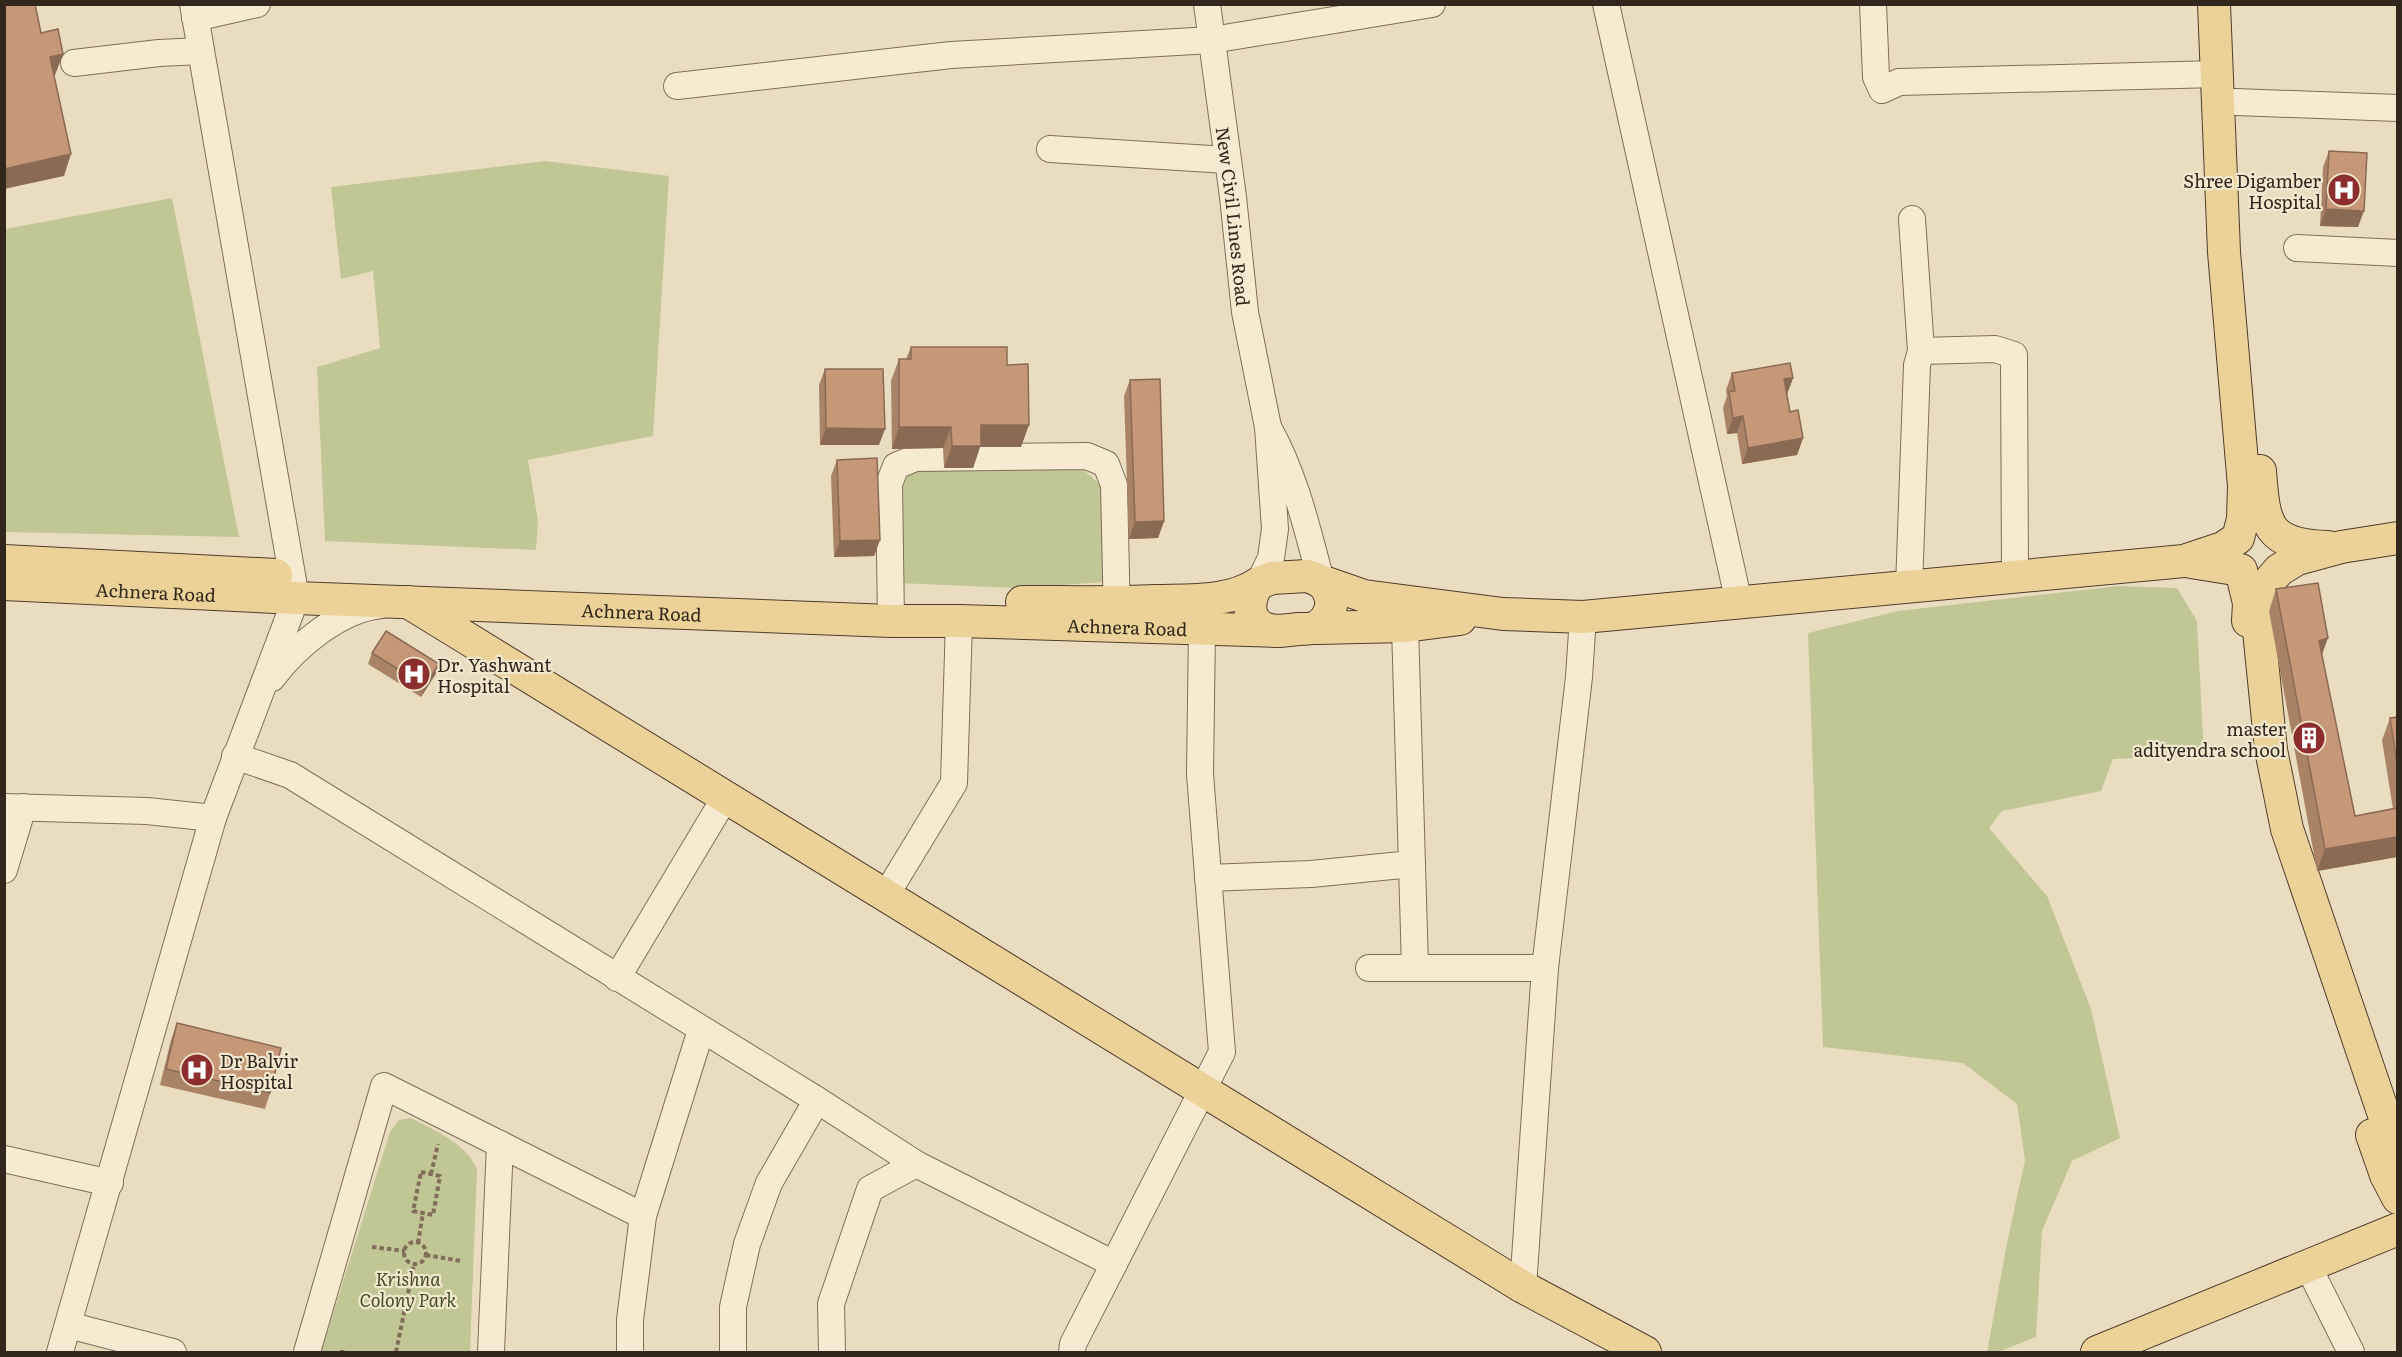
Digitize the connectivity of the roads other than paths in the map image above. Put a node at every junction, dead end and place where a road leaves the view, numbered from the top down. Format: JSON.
{"nodes":[{"id":1,"x":257,"y":4,"type":"edge"},
{"id":2,"x":1207,"y":4,"type":"edge"},
{"id":3,"x":1432,"y":4,"type":"edge"},
{"id":4,"x":1606,"y":4,"type":"edge"},
{"id":5,"x":1873,"y":4,"type":"edge"},
{"id":6,"x":2214,"y":4,"type":"edge"},
{"id":7,"x":2233,"y":4,"type":"edge"},
{"id":8,"x":194,"y":11,"type":"edge"},
{"id":9,"x":1212,"y":40,"type":"junction"},
{"id":10,"x":201,"y":51,"type":"junction"},
{"id":11,"x":74,"y":63,"type":"dead end"},
{"id":12,"x":676,"y":86,"type":"dead end"},
{"id":13,"x":2224,"y":92,"type":"junction"},
{"id":14,"x":2397,"y":108,"type":"edge"},
{"id":15,"x":1050,"y":149,"type":"dead end"},
{"id":16,"x":1227,"y":160,"type":"junction"},
{"id":17,"x":1912,"y":219,"type":"dead end"},
{"id":18,"x":2297,"y":248,"type":"dead end"},
{"id":19,"x":2397,"y":253,"type":"edge"},
{"id":20,"x":1921,"y":351,"type":"junction"},
{"id":21,"x":1268,"y":427,"type":"junction"},
{"id":22,"x":2275,"y":534,"type":"junction"},
{"id":23,"x":2238,"y":538,"type":"junction"},
{"id":24,"x":2397,"y":538,"type":"edge"},
{"id":25,"x":2341,"y":547,"type":"junction"},
{"id":26,"x":4,"y":561,"type":"edge"},
{"id":27,"x":2184,"y":561,"type":"junction"},
{"id":28,"x":2241,"y":570,"type":"junction"},
{"id":29,"x":2278,"y":570,"type":"junction"},
{"id":30,"x":2015,"y":577,"type":"junction"},
{"id":31,"x":1321,"y":581,"type":"junction"},
{"id":32,"x":1259,"y":583,"type":"junction"},
{"id":33,"x":4,"y":584,"type":"edge"},
{"id":34,"x":293,"y":587,"type":"junction"},
{"id":35,"x":1909,"y":587,"type":"junction"},
{"id":36,"x":408,"y":602,"type":"junction"},
{"id":37,"x":1739,"y":603,"type":"junction"},
{"id":38,"x":891,"y":611,"type":"junction"},
{"id":39,"x":1117,"y":614,"type":"junction"},
{"id":40,"x":1503,"y":614,"type":"junction"},
{"id":41,"x":1583,"y":617,"type":"junction"},
{"id":42,"x":959,"y":621,"type":"junction"},
{"id":43,"x":1405,"y":626,"type":"junction"},
{"id":44,"x":1316,"y":628,"type":"junction"},
{"id":45,"x":1202,"y":629,"type":"junction"},
{"id":46,"x":1279,"y":630,"type":"junction"},
{"id":47,"x":259,"y":694,"type":"junction"},
{"id":48,"x":235,"y":756,"type":"junction"},
{"id":49,"x":726,"y":796,"type":"junction"},
{"id":50,"x":14,"y":807,"type":"edge"},
{"id":51,"x":213,"y":818,"type":"junction"},
{"id":52,"x":1412,"y":864,"type":"junction"},
{"id":53,"x":4,"y":870,"type":"edge"},
{"id":54,"x":1208,"y":878,"type":"junction"},
{"id":55,"x":886,"y":895,"type":"junction"},
{"id":56,"x":1415,"y":967,"type":"junction"},
{"id":57,"x":1369,"y":968,"type":"dead end"},
{"id":58,"x":1545,"y":968,"type":"junction"},
{"id":59,"x":617,"y":978,"type":"junction"},
{"id":60,"x":701,"y":1030,"type":"junction"},
{"id":61,"x":1202,"y":1090,"type":"junction"},
{"id":62,"x":817,"y":1100,"type":"junction"},
{"id":63,"x":500,"y":1144,"type":"junction"},
{"id":64,"x":2397,"y":1156,"type":"edge"},
{"id":65,"x":4,"y":1159,"type":"edge"},
{"id":66,"x":916,"y":1164,"type":"junction"},
{"id":67,"x":110,"y":1183,"type":"junction"},
{"id":68,"x":2397,"y":1198,"type":"edge"},
{"id":69,"x":643,"y":1216,"type":"junction"},
{"id":70,"x":2397,"y":1229,"type":"edge"},
{"id":71,"x":1114,"y":1264,"type":"junction"},
{"id":72,"x":2308,"y":1266,"type":"junction"},
{"id":73,"x":1523,"y":1287,"type":"junction"},
{"id":74,"x":68,"y":1325,"type":"junction"},
{"id":75,"x":60,"y":1353,"type":"edge"},
{"id":76,"x":173,"y":1353,"type":"edge"},
{"id":77,"x":307,"y":1353,"type":"edge"},
{"id":78,"x":491,"y":1353,"type":"edge"},
{"id":79,"x":630,"y":1353,"type":"edge"},
{"id":80,"x":733,"y":1353,"type":"edge"},
{"id":81,"x":832,"y":1353,"type":"edge"},
{"id":82,"x":1072,"y":1353,"type":"edge"},
{"id":83,"x":1645,"y":1353,"type":"edge"},
{"id":84,"x":2097,"y":1353,"type":"edge"},
{"id":85,"x":2351,"y":1353,"type":"edge"}],
"edges":[{"from":1,"to":8,"type":"street"},
{"from":2,"to":9,"type":"street","name":"New Civil Lines Road"},
{"from":3,"to":9,"type":"street"},
{"from":4,"to":37,"type":"street"},
{"from":5,"to":13,"type":"street"},
{"from":6,"to":13,"type":"main road"},
{"from":7,"to":13,"type":"main road"},
{"from":8,"to":10,"type":"street"},
{"from":9,"to":12,"type":"street"},
{"from":9,"to":16,"type":"street","name":"New Civil Lines Road"},
{"from":10,"to":11,"type":"street"},
{"from":10,"to":34,"type":"street"},
{"from":13,"to":14,"type":"street"},
{"from":13,"to":22,"type":"main road"},
{"from":13,"to":23,"type":"main road"},
{"from":15,"to":16,"type":"street"},
{"from":16,"to":21,"type":"street","name":"New Civil Lines Road"},
{"from":17,"to":20,"type":"street"},
{"from":18,"to":19,"type":"street"},
{"from":20,"to":30,"type":"street"},
{"from":20,"to":35,"type":"street"},
{"from":21,"to":31,"type":"street"},
{"from":21,"to":32,"type":"street"},
{"from":22,"to":23,"type":"main road"},
{"from":22,"to":25,"type":"main road"},
{"from":22,"to":29,"type":"main road"},
{"from":23,"to":27,"type":"main road"},
{"from":23,"to":28,"type":"main road"},
{"from":24,"to":25,"type":"main road"},
{"from":25,"to":29,"type":"main road"},
{"from":26,"to":34,"type":"main road","name":"Achnera Road"},
{"from":27,"to":28,"type":"main road"},
{"from":27,"to":30,"type":"main road"},
{"from":28,"to":29,"type":"main road"},
{"from":28,"to":68,"type":"main road"},
{"from":29,"to":64,"type":"main road"},
{"from":30,"to":35,"type":"main road"},
{"from":31,"to":32,"type":"main road"},
{"from":31,"to":40,"type":"main road"},
{"from":31,"to":44,"type":"main road"},
{"from":32,"to":39,"type":"main road","name":"Achnera Road"},
{"from":32,"to":46,"type":"main road"},
{"from":33,"to":34,"type":"main road","name":"Achnera Road"},
{"from":34,"to":36,"type":"main road","name":"Achnera Road"},
{"from":34,"to":38,"type":"main road","name":"Achnera Road"},
{"from":34,"to":47,"type":"street"},
{"from":35,"to":37,"type":"main road"},
{"from":36,"to":38,"type":"main road","name":"Achnera Road"},
{"from":36,"to":47,"type":"street"},
{"from":36,"to":49,"type":"main road"},
{"from":37,"to":41,"type":"main road"},
{"from":38,"to":39,"type":"main road","name":"Achnera Road"},
{"from":38,"to":39,"type":"street"},
{"from":38,"to":42,"type":"main road","name":"Achnera Road"},
{"from":39,"to":42,"type":"main road","name":"Achnera Road"},
{"from":39,"to":45,"type":"main road","name":"Achnera Road"},
{"from":40,"to":41,"type":"main road"},
{"from":40,"to":43,"type":"main road"},
{"from":41,"to":58,"type":"street"},
{"from":42,"to":55,"type":"street"},
{"from":43,"to":44,"type":"main road"},
{"from":43,"to":52,"type":"street"},
{"from":44,"to":46,"type":"main road"},
{"from":45,"to":46,"type":"main road","name":"Achnera Road"},
{"from":45,"to":54,"type":"street"},
{"from":47,"to":48,"type":"street"},
{"from":48,"to":51,"type":"street"},
{"from":48,"to":59,"type":"street"},
{"from":49,"to":55,"type":"main road"},
{"from":49,"to":59,"type":"street"},
{"from":50,"to":51,"type":"street"},
{"from":50,"to":53,"type":"street"},
{"from":51,"to":67,"type":"street"},
{"from":52,"to":54,"type":"street"},
{"from":52,"to":56,"type":"street"},
{"from":54,"to":61,"type":"street"},
{"from":55,"to":61,"type":"main road"},
{"from":56,"to":57,"type":"street"},
{"from":56,"to":58,"type":"street"},
{"from":58,"to":73,"type":"street"},
{"from":59,"to":60,"type":"street"},
{"from":60,"to":62,"type":"street"},
{"from":60,"to":69,"type":"street"},
{"from":61,"to":71,"type":"street"},
{"from":61,"to":73,"type":"main road"},
{"from":62,"to":66,"type":"street"},
{"from":62,"to":80,"type":"street"},
{"from":63,"to":69,"type":"street"},
{"from":63,"to":77,"type":"street"},
{"from":63,"to":78,"type":"street"},
{"from":65,"to":67,"type":"street"},
{"from":66,"to":71,"type":"street"},
{"from":66,"to":81,"type":"street"},
{"from":67,"to":74,"type":"street"},
{"from":69,"to":79,"type":"street"},
{"from":70,"to":72,"type":"main road"},
{"from":71,"to":82,"type":"street"},
{"from":72,"to":84,"type":"main road"},
{"from":72,"to":85,"type":"street"},
{"from":73,"to":83,"type":"main road"},
{"from":74,"to":75,"type":"street"},
{"from":74,"to":76,"type":"street"}]}
